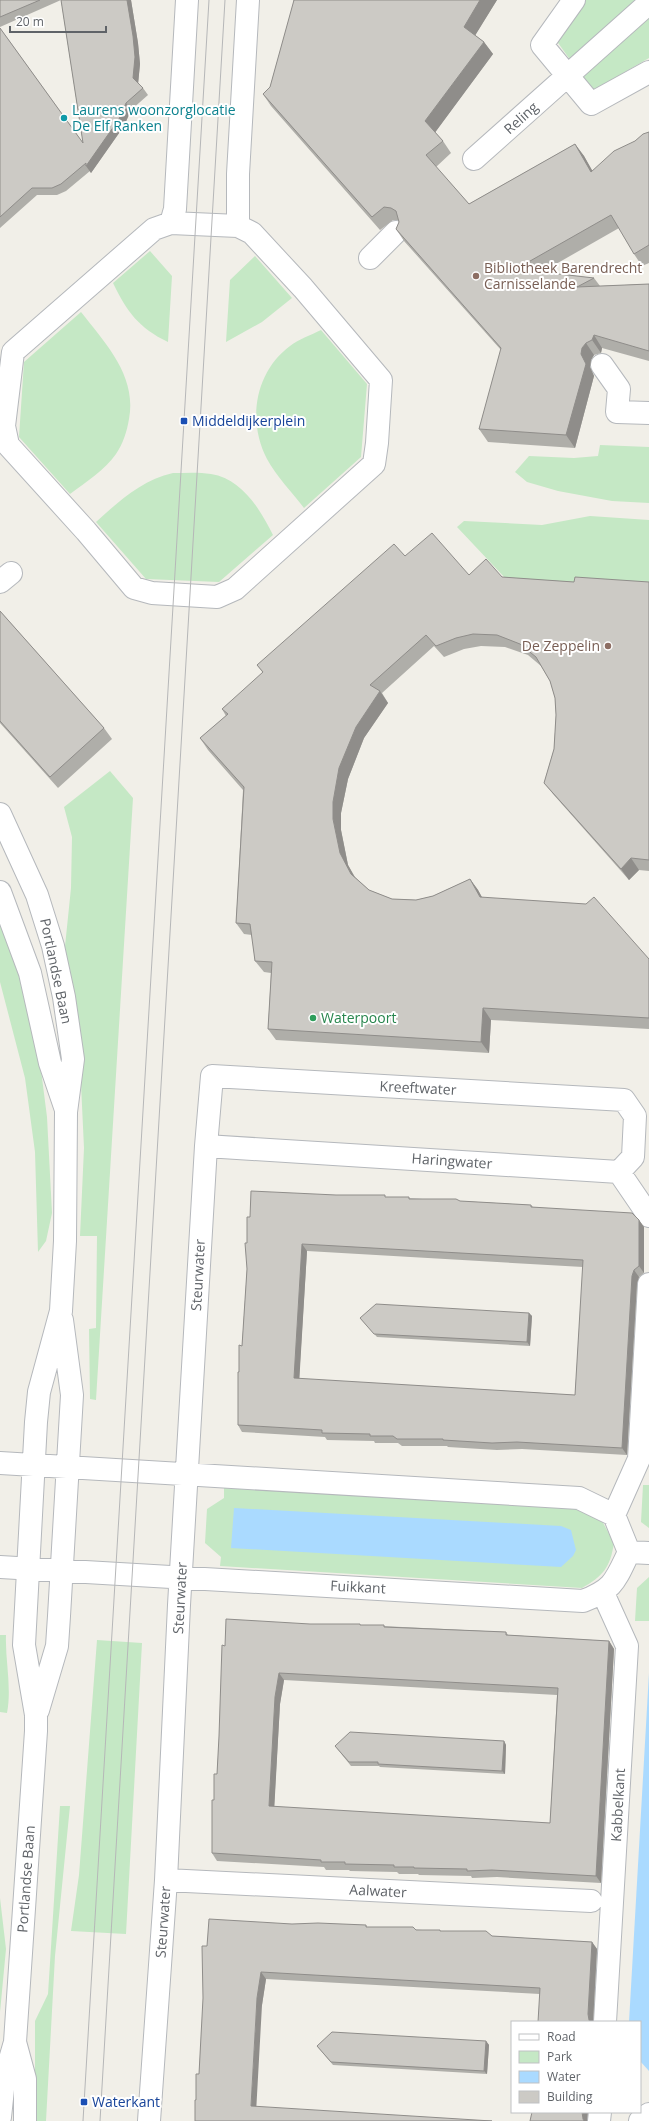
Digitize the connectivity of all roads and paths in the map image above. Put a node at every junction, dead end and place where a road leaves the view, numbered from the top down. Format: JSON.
{"nodes":[{"id":1,"x":187,"y":0,"type":"edge"},
{"id":2,"x":248,"y":0,"type":"edge"},
{"id":3,"x":574,"y":0,"type":"edge"},
{"id":4,"x":649,"y":3,"type":"edge"},
{"id":5,"x":649,"y":72,"type":"edge"},
{"id":6,"x":567,"y":76,"type":"junction"},
{"id":7,"x":474,"y":159,"type":"dead end"},
{"id":8,"x":171,"y":223,"type":"junction"},
{"id":9,"x":238,"y":226,"type":"junction"},
{"id":10,"x":396,"y":232,"type":"edge"},
{"id":11,"x":370,"y":258,"type":"dead end"},
{"id":12,"x":602,"y":365,"type":"dead end"},
{"id":13,"x":649,"y":413,"type":"edge"},
{"id":14,"x":0,"y":814,"type":"edge"},
{"id":15,"x":0,"y":892,"type":"edge"},
{"id":16,"x":212,"y":1076,"type":"joint"},
{"id":17,"x":66,"y":1112,"type":"junction"},
{"id":18,"x":206,"y":1146,"type":"junction"},
{"id":19,"x":619,"y":1172,"type":"junction"},
{"id":20,"x":649,"y":1216,"type":"edge"},
{"id":21,"x":649,"y":1284,"type":"edge"},
{"id":22,"x":61,"y":1311,"type":"junction"},
{"id":23,"x":0,"y":1463,"type":"edge"},
{"id":24,"x":34,"y":1465,"type":"junction"},
{"id":25,"x":68,"y":1466,"type":"junction"},
{"id":26,"x":186,"y":1473,"type":"junction"},
{"id":27,"x":614,"y":1515,"type":"junction"},
{"id":28,"x":639,"y":1553,"type":"edge"},
{"id":29,"x":0,"y":1568,"type":"edge"},
{"id":30,"x":28,"y":1569,"type":"junction"},
{"id":31,"x":61,"y":1571,"type":"junction"},
{"id":32,"x":181,"y":1576,"type":"junction"},
{"id":33,"x":603,"y":1593,"type":"junction"},
{"id":34,"x":36,"y":1715,"type":"junction"},
{"id":35,"x":166,"y":1880,"type":"junction"},
{"id":36,"x":591,"y":1902,"type":"dead end"},
{"id":37,"x":605,"y":2021,"type":"edge"},
{"id":38,"x":16,"y":2042,"type":"junction"},
{"id":39,"x":649,"y":2114,"type":"edge"},
{"id":40,"x":0,"y":2117,"type":"edge"},
{"id":41,"x":25,"y":2121,"type":"edge"},
{"id":42,"x":149,"y":2121,"type":"edge"},
{"id":43,"x":640,"y":2121,"type":"edge"}],
"edges":[{"from":1,"to":8,"type":"street"},
{"from":2,"to":9,"type":"street"},
{"from":3,"to":6,"type":"street"},
{"from":4,"to":6,"type":"street","name":"Reling"},
{"from":5,"to":6,"type":"street"},
{"from":6,"to":7,"type":"street","name":"Reling"},
{"from":8,"to":9,"type":"street"},
{"from":8,"to":9,"type":"street"},
{"from":10,"to":11,"type":"street"},
{"from":12,"to":13,"type":"street"},
{"from":14,"to":17,"type":"street","name":"Portlandse Baan"},
{"from":15,"to":17,"type":"street","name":"Portlandse Baan"},
{"from":16,"to":18,"type":"street","name":"Steurwater"},
{"from":16,"to":19,"type":"street","name":"Kreeftwater"},
{"from":17,"to":22,"type":"street","name":"Portlandse Baan"},
{"from":18,"to":19,"type":"street","name":"Haringwater"},
{"from":18,"to":26,"type":"street","name":"Steurwater"},
{"from":19,"to":20,"type":"street"},
{"from":21,"to":27,"type":"street"},
{"from":22,"to":24,"type":"street","name":"Portlandse Baan"},
{"from":22,"to":25,"type":"street","name":"Portlandse Baan"},
{"from":23,"to":24,"type":"street"},
{"from":24,"to":25,"type":"street"},
{"from":24,"to":30,"type":"street","name":"Portlandse Baan"},
{"from":25,"to":26,"type":"street"},
{"from":25,"to":31,"type":"street","name":"Portlandse Baan"},
{"from":26,"to":27,"type":"street"},
{"from":26,"to":32,"type":"street","name":"Steurwater"},
{"from":27,"to":28,"type":"street","name":"Fuikkant"},
{"from":28,"to":33,"type":"street","name":"Fuikkant"},
{"from":29,"to":30,"type":"street"},
{"from":30,"to":31,"type":"street"},
{"from":30,"to":34,"type":"street","name":"Portlandse Baan"},
{"from":31,"to":32,"type":"street","name":"Fuikkant"},
{"from":31,"to":34,"type":"street","name":"Portlandse Baan"},
{"from":32,"to":33,"type":"street","name":"Fuikkant"},
{"from":32,"to":35,"type":"street","name":"Steurwater"},
{"from":33,"to":37,"type":"street","name":"Kabbelkant"},
{"from":34,"to":38,"type":"street","name":"Portlandse Baan"},
{"from":35,"to":36,"type":"street","name":"Aalwater"},
{"from":35,"to":42,"type":"street","name":"Steurwater"},
{"from":38,"to":40,"type":"street","name":"Portlandse Baan"},
{"from":38,"to":41,"type":"street","name":"Portlandse Baan"},
{"from":39,"to":43,"type":"street"}]}
